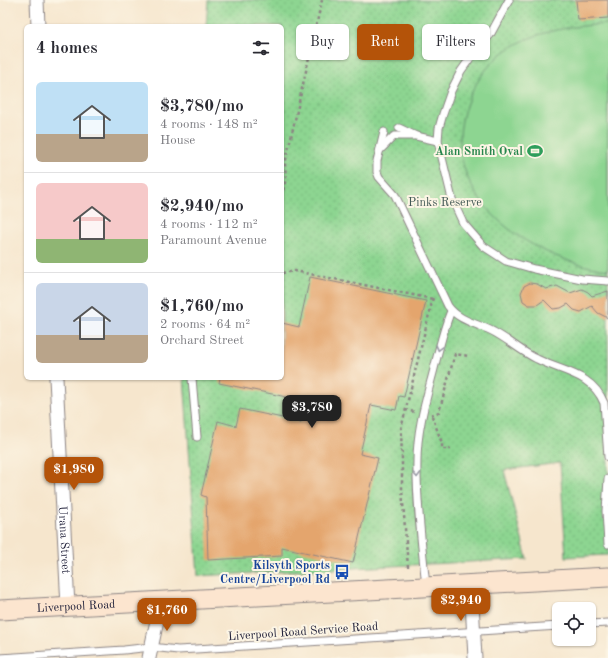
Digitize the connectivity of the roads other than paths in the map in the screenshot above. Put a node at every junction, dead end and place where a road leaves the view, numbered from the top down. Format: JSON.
{"nodes":[{"id":1,"x":37,"y":0,"type":"edge"},
{"id":2,"x":509,"y":0,"type":"edge"},
{"id":3,"x":38,"y":24,"type":"edge"},
{"id":4,"x":399,"y":128,"type":"dead end"},
{"id":5,"x":384,"y":132,"type":"dead end"},
{"id":6,"x":416,"y":136,"type":"junction"},
{"id":7,"x":438,"y":141,"type":"junction"},
{"id":8,"x":380,"y":150,"type":"junction"},
{"id":9,"x":608,"y":281,"type":"edge"},
{"id":10,"x":451,"y":311,"type":"junction"},
{"id":11,"x":56,"y":380,"type":"edge"},
{"id":12,"x":192,"y":380,"type":"edge"},
{"id":13,"x":197,"y":437,"type":"dead end"},
{"id":14,"x":608,"y":457,"type":"edge"},
{"id":15,"x":608,"y":479,"type":"edge"},
{"id":16,"x":608,"y":544,"type":"edge"},
{"id":17,"x":608,"y":577,"type":"edge"},
{"id":18,"x":471,"y":584,"type":"junction"},
{"id":19,"x":426,"y":586,"type":"junction"},
{"id":20,"x":161,"y":602,"type":"junction"},
{"id":21,"x":68,"y":606,"type":"junction"},
{"id":22,"x":0,"y":610,"type":"edge"},
{"id":23,"x":608,"y":623,"type":"edge"},
{"id":24,"x":596,"y":624,"type":"edge"},
{"id":25,"x":552,"y":626,"type":"edge"},
{"id":26,"x":474,"y":632,"type":"junction"},
{"id":27,"x":150,"y":653,"type":"edge"},
{"id":28,"x":0,"y":658,"type":"edge"},
{"id":29,"x":475,"y":658,"type":"edge"}],
"edges":[{"from":1,"to":3,"type":"street"},
{"from":2,"to":7,"type":"lane"},
{"from":4,"to":6,"type":"lane"},
{"from":5,"to":8,"type":"lane"},
{"from":6,"to":7,"type":"lane"},
{"from":6,"to":8,"type":"lane"},
{"from":7,"to":9,"type":"lane"},
{"from":8,"to":10,"type":"lane"},
{"from":10,"to":14,"type":"lane"},
{"from":10,"to":19,"type":"lane","one_way":true},
{"from":11,"to":21,"type":"street","name":"Urana Street"},
{"from":12,"to":13,"type":"lane"},
{"from":15,"to":16,"type":"lane"},
{"from":17,"to":18,"type":"main road","name":"Liverpool Road"},
{"from":18,"to":19,"type":"main road","name":"Liverpool Road"},
{"from":18,"to":26,"type":"street"},
{"from":19,"to":20,"type":"main road","name":"Liverpool Road"},
{"from":20,"to":21,"type":"main road","name":"Liverpool Road"},
{"from":20,"to":27,"type":"street"},
{"from":21,"to":22,"type":"main road","name":"Liverpool Road"},
{"from":23,"to":24,"type":"lane"},
{"from":25,"to":26,"type":"lane","name":"Liverpool Road Service Road"},
{"from":26,"to":27,"type":"lane","name":"Liverpool Road Service Road"},
{"from":26,"to":29,"type":"street"},
{"from":27,"to":28,"type":"lane","name":"Liverpool Road Service Road"}]}
